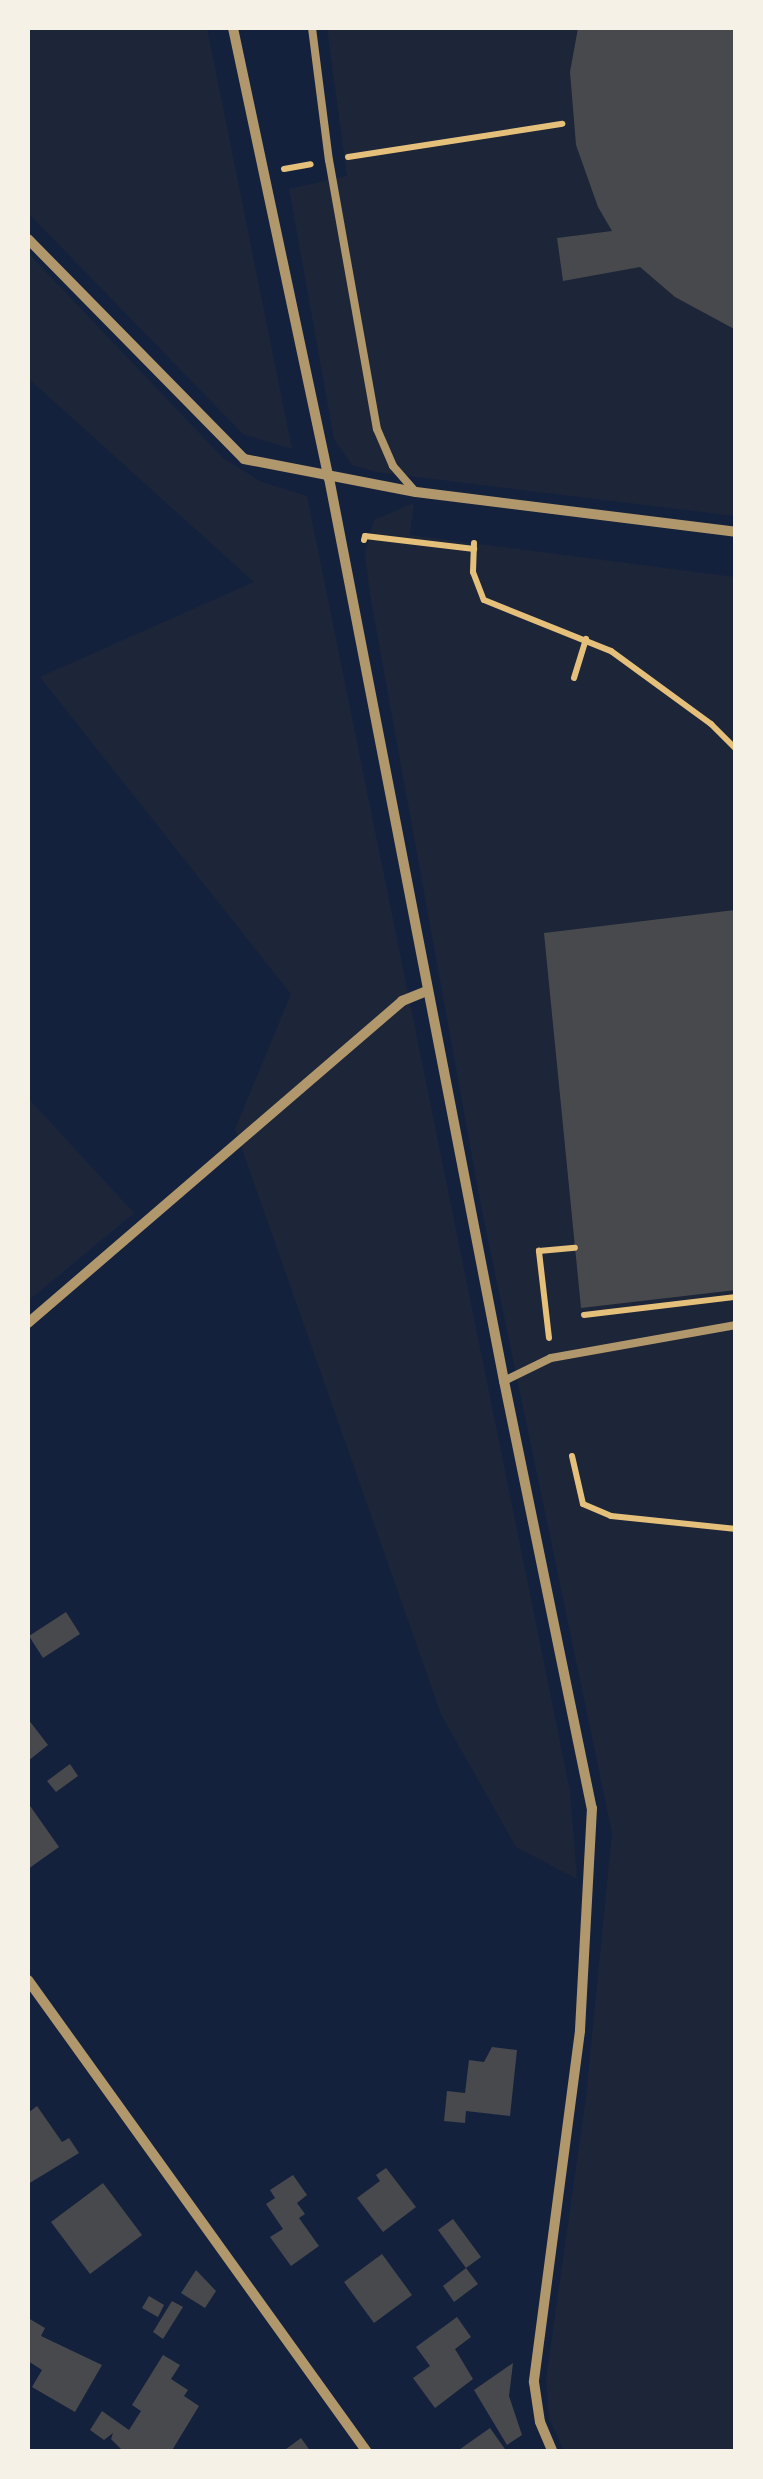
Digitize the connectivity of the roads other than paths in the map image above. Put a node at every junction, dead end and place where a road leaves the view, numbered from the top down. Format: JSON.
{"nodes":[{"id":1,"x":234,"y":28,"type":"edge"},
{"id":2,"x":312,"y":28,"type":"edge"},
{"id":3,"x":28,"y":239,"type":"edge"},
{"id":4,"x":329,"y":478,"type":"junction"},
{"id":5,"x":416,"y":492,"type":"junction"},
{"id":6,"x":736,"y":532,"type":"edge"},
{"id":7,"x":427,"y":990,"type":"junction"},
{"id":8,"x":28,"y":1323,"type":"edge"},
{"id":9,"x":736,"y":1325,"type":"edge"},
{"id":10,"x":504,"y":1381,"type":"junction"},
{"id":11,"x":28,"y":1980,"type":"edge"},
{"id":12,"x":367,"y":2452,"type":"edge"},
{"id":13,"x":553,"y":2452,"type":"edge"}],
"edges":[{"from":1,"to":4,"type":"street"},
{"from":2,"to":5,"type":"lane"},
{"from":3,"to":4,"type":"street"},
{"from":4,"to":5,"type":"street"},
{"from":4,"to":7,"type":"street"},
{"from":5,"to":6,"type":"street"},
{"from":7,"to":8,"type":"street"},
{"from":7,"to":10,"type":"street"},
{"from":9,"to":10,"type":"lane"},
{"from":10,"to":13,"type":"street"},
{"from":11,"to":12,"type":"street"}]}
